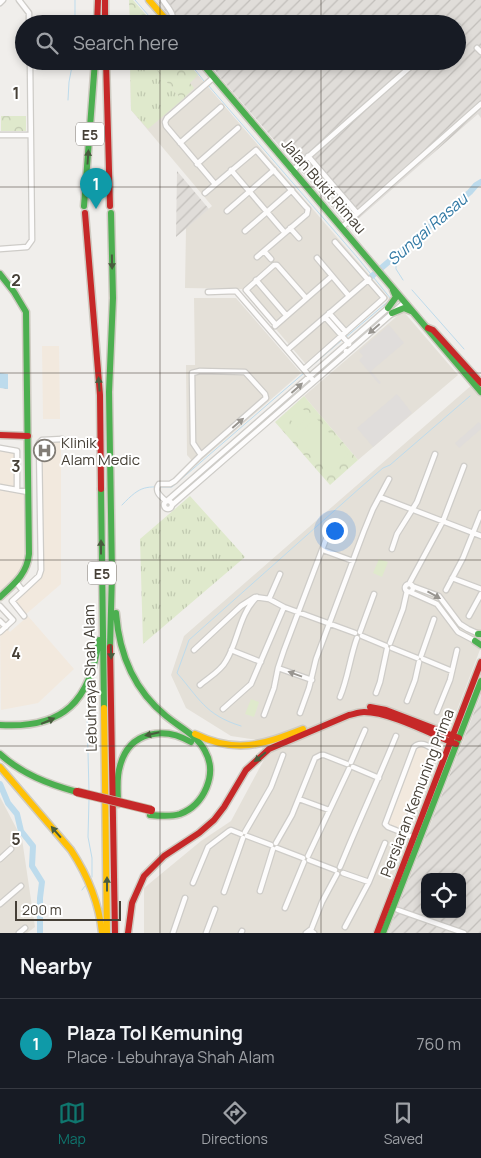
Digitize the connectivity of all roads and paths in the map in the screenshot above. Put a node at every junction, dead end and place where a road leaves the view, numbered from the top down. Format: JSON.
{"nodes":[{"id":1,"x":3,"y":0,"type":"edge"},
{"id":2,"x":19,"y":0,"type":"edge"},
{"id":3,"x":98,"y":0,"type":"edge"},
{"id":4,"x":104,"y":0,"type":"edge"},
{"id":5,"x":149,"y":0,"type":"edge"},
{"id":6,"x":162,"y":0,"type":"edge"},
{"id":7,"x":0,"y":3,"type":"edge"},
{"id":8,"x":29,"y":15,"type":"edge"},
{"id":9,"x":97,"y":15,"type":"edge"},
{"id":10,"x":105,"y":15,"type":"edge"},
{"id":11,"x":163,"y":15,"type":"edge"},
{"id":12,"x":173,"y":15,"type":"edge"},
{"id":13,"x":477,"y":48,"type":"dead end"},
{"id":14,"x":481,"y":52,"type":"edge"},
{"id":15,"x":30,"y":70,"type":"edge"},
{"id":16,"x":94,"y":70,"type":"edge"},
{"id":17,"x":106,"y":70,"type":"edge"},
{"id":18,"x":207,"y":70,"type":"edge"},
{"id":19,"x":407,"y":70,"type":"edge"},
{"id":20,"x":213,"y":78,"type":"junction"},
{"id":21,"x":481,"y":104,"type":"edge"},
{"id":22,"x":221,"y":107,"type":"dead end"},
{"id":23,"x":238,"y":128,"type":"dead end"},
{"id":24,"x":0,"y":135,"type":"edge"},
{"id":25,"x":30,"y":135,"type":"junction"},
{"id":26,"x":180,"y":143,"type":"junction"},
{"id":27,"x":308,"y":156,"type":"junction"},
{"id":28,"x":197,"y":164,"type":"junction"},
{"id":29,"x":232,"y":170,"type":"junction"},
{"id":30,"x":274,"y":170,"type":"junction"},
{"id":31,"x":292,"y":171,"type":"junction"},
{"id":32,"x":215,"y":184,"type":"junction"},
{"id":33,"x":292,"y":190,"type":"junction"},
{"id":34,"x":249,"y":191,"type":"junction"},
{"id":35,"x":205,"y":193,"type":"dead end"},
{"id":36,"x":226,"y":211,"type":"dead end"},
{"id":37,"x":266,"y":212,"type":"junction"},
{"id":38,"x":357,"y":213,"type":"junction"},
{"id":39,"x":290,"y":228,"type":"junction"},
{"id":40,"x":341,"y":228,"type":"junction"},
{"id":41,"x":244,"y":231,"type":"dead end"},
{"id":42,"x":284,"y":233,"type":"junction"},
{"id":43,"x":299,"y":238,"type":"dead end"},
{"id":44,"x":335,"y":242,"type":"dead end"},
{"id":45,"x":0,"y":249,"type":"edge"},
{"id":46,"x":264,"y":251,"type":"junction"},
{"id":47,"x":257,"y":257,"type":"dead end"},
{"id":48,"x":317,"y":258,"type":"dead end"},
{"id":49,"x":271,"y":259,"type":"dead end"},
{"id":50,"x":0,"y":274,"type":"edge"},
{"id":51,"x":332,"y":276,"type":"junction"},
{"id":52,"x":369,"y":279,"type":"junction"},
{"id":53,"x":256,"y":280,"type":"junction"},
{"id":54,"x":392,"y":287,"type":"junction"},
{"id":55,"x":208,"y":292,"type":"dead end"},
{"id":56,"x":349,"y":296,"type":"junction"},
{"id":57,"x":306,"y":298,"type":"junction"},
{"id":58,"x":403,"y":300,"type":"junction"},
{"id":59,"x":390,"y":311,"type":"junction"},
{"id":60,"x":286,"y":315,"type":"junction"},
{"id":61,"x":327,"y":315,"type":"junction"},
{"id":62,"x":420,"y":318,"type":"junction"},
{"id":63,"x":276,"y":325,"type":"junction"},
{"id":64,"x":428,"y":328,"type":"junction"},
{"id":65,"x":270,"y":330,"type":"junction"},
{"id":66,"x":345,"y":338,"type":"junction"},
{"id":67,"x":344,"y":348,"type":"junction"},
{"id":68,"x":353,"y":348,"type":"junction"},
{"id":69,"x":288,"y":350,"type":"junction"},
{"id":70,"x":348,"y":352,"type":"junction"},
{"id":71,"x":307,"y":372,"type":"junction"},
{"id":72,"x":314,"y":382,"type":"junction"},
{"id":73,"x":481,"y":383,"type":"edge"},
{"id":74,"x":481,"y":392,"type":"edge"},
{"id":75,"x":0,"y":435,"type":"edge"},
{"id":76,"x":28,"y":436,"type":"junction"},
{"id":77,"x":62,"y":439,"type":"dead end"},
{"id":78,"x":0,"y":448,"type":"edge"},
{"id":79,"x":435,"y":454,"type":"dead end"},
{"id":80,"x":201,"y":455,"type":"junction"},
{"id":81,"x":464,"y":466,"type":"dead end"},
{"id":82,"x":389,"y":479,"type":"dead end"},
{"id":83,"x":0,"y":487,"type":"edge"},
{"id":84,"x":17,"y":490,"type":"junction"},
{"id":85,"x":28,"y":496,"type":"junction"},
{"id":86,"x":380,"y":497,"type":"junction"},
{"id":87,"x":39,"y":500,"type":"junction"},
{"id":88,"x":169,"y":502,"type":"junction"},
{"id":89,"x":412,"y":509,"type":"junction"},
{"id":90,"x":481,"y":512,"type":"edge"},
{"id":91,"x":443,"y":521,"type":"junction"},
{"id":92,"x":331,"y":526,"type":"dead end"},
{"id":93,"x":473,"y":533,"type":"junction"},
{"id":94,"x":481,"y":536,"type":"edge"},
{"id":95,"x":392,"y":549,"type":"dead end"},
{"id":96,"x":322,"y":550,"type":"junction"},
{"id":97,"x":29,"y":554,"type":"junction"},
{"id":98,"x":41,"y":555,"type":"junction"},
{"id":99,"x":353,"y":561,"type":"junction"},
{"id":100,"x":112,"y":574,"type":"junction"},
{"id":101,"x":280,"y":574,"type":"dead end"},
{"id":102,"x":452,"y":578,"type":"junction"},
{"id":103,"x":16,"y":582,"type":"junction"},
{"id":104,"x":410,"y":585,"type":"junction"},
{"id":105,"x":481,"y":589,"type":"edge"},
{"id":106,"x":446,"y":590,"type":"dead end"},
{"id":107,"x":23,"y":591,"type":"junction"},
{"id":108,"x":408,"y":591,"type":"junction"},
{"id":109,"x":374,"y":594,"type":"dead end"},
{"id":110,"x":481,"y":594,"type":"edge"},
{"id":111,"x":0,"y":597,"type":"edge"},
{"id":112,"x":257,"y":597,"type":"junction"},
{"id":113,"x":270,"y":600,"type":"junction"},
{"id":114,"x":0,"y":606,"type":"edge"},
{"id":115,"x":241,"y":606,"type":"junction"},
{"id":116,"x":284,"y":606,"type":"junction"},
{"id":117,"x":102,"y":608,"type":"junction"},
{"id":118,"x":299,"y":612,"type":"junction"},
{"id":119,"x":246,"y":614,"type":"junction"},
{"id":120,"x":24,"y":616,"type":"dead end"},
{"id":121,"x":469,"y":616,"type":"dead end"},
{"id":122,"x":434,"y":618,"type":"dead end"},
{"id":123,"x":456,"y":618,"type":"junction"},
{"id":124,"x":0,"y":621,"type":"edge"},
{"id":125,"x":450,"y":623,"type":"junction"},
{"id":126,"x":329,"y":624,"type":"junction"},
{"id":127,"x":6,"y":627,"type":"junction"},
{"id":128,"x":0,"y":632,"type":"edge"},
{"id":129,"x":359,"y":635,"type":"junction"},
{"id":130,"x":479,"y":639,"type":"edge"},
{"id":131,"x":389,"y":646,"type":"junction"},
{"id":132,"x":194,"y":650,"type":"dead end"},
{"id":133,"x":231,"y":650,"type":"junction"},
{"id":134,"x":457,"y":650,"type":"dead end"},
{"id":135,"x":420,"y":659,"type":"junction"},
{"id":136,"x":261,"y":662,"type":"junction"},
{"id":137,"x":481,"y":662,"type":"edge"},
{"id":138,"x":278,"y":668,"type":"junction"},
{"id":139,"x":452,"y":671,"type":"junction"},
{"id":140,"x":312,"y":680,"type":"junction"},
{"id":141,"x":481,"y":681,"type":"edge"},
{"id":142,"x":200,"y":686,"type":"dead end"},
{"id":143,"x":376,"y":693,"type":"dead end"},
{"id":144,"x":340,"y":697,"type":"dead end"},
{"id":145,"x":407,"y":701,"type":"dead end"},
{"id":146,"x":223,"y":709,"type":"dead end"},
{"id":147,"x":437,"y":712,"type":"dead end"},
{"id":148,"x":300,"y":714,"type":"dead end"},
{"id":149,"x":264,"y":715,"type":"dead end"},
{"id":150,"x":178,"y":724,"type":"junction"},
{"id":151,"x":0,"y":726,"type":"edge"},
{"id":152,"x":365,"y":730,"type":"dead end"},
{"id":153,"x":396,"y":736,"type":"dead end"},
{"id":154,"x":453,"y":742,"type":"junction"},
{"id":155,"x":0,"y":754,"type":"edge"},
{"id":156,"x":283,"y":755,"type":"dead end"},
{"id":157,"x":0,"y":760,"type":"edge"},
{"id":158,"x":350,"y":766,"type":"junction"},
{"id":159,"x":0,"y":767,"type":"edge"},
{"id":160,"x":379,"y":778,"type":"junction"},
{"id":161,"x":77,"y":794,"type":"junction"},
{"id":162,"x":299,"y":799,"type":"junction"},
{"id":163,"x":329,"y":810,"type":"junction"},
{"id":164,"x":150,"y":813,"type":"junction"},
{"id":165,"x":115,"y":823,"type":"junction"},
{"id":166,"x":403,"y":833,"type":"junction"},
{"id":167,"x":244,"y":835,"type":"junction"},
{"id":168,"x":414,"y":838,"type":"junction"},
{"id":169,"x":385,"y":843,"type":"dead end"},
{"id":170,"x":274,"y":846,"type":"junction"},
{"id":171,"x":11,"y":849,"type":"dead end"},
{"id":172,"x":0,"y":859,"type":"edge"},
{"id":173,"x":306,"y":859,"type":"junction"},
{"id":174,"x":340,"y":867,"type":"junction"},
{"id":175,"x":336,"y":872,"type":"junction"},
{"id":176,"x":343,"y":872,"type":"junction"},
{"id":177,"x":370,"y":882,"type":"junction"},
{"id":178,"x":193,"y":884,"type":"dead end"},
{"id":179,"x":21,"y":886,"type":"dead end"},
{"id":180,"x":260,"y":891,"type":"dead end"},
{"id":181,"x":224,"y":892,"type":"dead end"},
{"id":182,"x":185,"y":898,"type":"dead end"},
{"id":183,"x":0,"y":904,"type":"edge"},
{"id":184,"x":285,"y":908,"type":"dead end"},
{"id":185,"x":215,"y":909,"type":"dead end"},
{"id":186,"x":398,"y":910,"type":"dead end"},
{"id":187,"x":345,"y":927,"type":"dead end"},
{"id":188,"x":25,"y":928,"type":"dead end"},
{"id":189,"x":313,"y":932,"type":"edge"},
{"id":190,"x":19,"y":933,"type":"edge"},
{"id":191,"x":102,"y":933,"type":"edge"},
{"id":192,"x":107,"y":933,"type":"edge"},
{"id":193,"x":116,"y":933,"type":"edge"},
{"id":194,"x":128,"y":933,"type":"edge"},
{"id":195,"x":173,"y":933,"type":"edge"},
{"id":196,"x":206,"y":933,"type":"edge"},
{"id":197,"x":306,"y":933,"type":"edge"},
{"id":198,"x":377,"y":933,"type":"edge"},
{"id":199,"x":383,"y":933,"type":"edge"},
{"id":200,"x":464,"y":933,"type":"edge"}],
"edges":[{"from":1,"to":7,"type":"street"},
{"from":2,"to":8,"type":"street"},
{"from":3,"to":9,"type":"main road"},
{"from":4,"to":10,"type":"main road"},
{"from":5,"to":11,"type":"main road"},
{"from":6,"to":12,"type":"street"},
{"from":13,"to":14,"type":"street"},
{"from":15,"to":25,"type":"street"},
{"from":117,"to":16,"type":"main road","name":"Lebuhraya Shah Alam","number":"E5","one_way":true},
{"from":17,"to":100,"type":"main road","name":"Lebuhraya Shah Alam","number":"E5","one_way":true},
{"from":18,"to":20,"type":"main road","name":"Jalan Bukit Rimau"},
{"from":19,"to":27,"type":"street"},
{"from":20,"to":26,"type":"street"},
{"from":20,"to":31,"type":"main road","name":"Jalan Bukit Rimau"},
{"from":21,"to":38,"type":"street"},
{"from":22,"to":26,"type":"street"},
{"from":23,"to":28,"type":"street"},
{"from":24,"to":25,"type":"street"},
{"from":25,"to":45,"type":"street"},
{"from":26,"to":28,"type":"street"},
{"from":27,"to":31,"type":"street"},
{"from":27,"to":38,"type":"street"},
{"from":28,"to":32,"type":"street"},
{"from":29,"to":30,"type":"street"},
{"from":29,"to":32,"type":"street"},
{"from":29,"to":34,"type":"street"},
{"from":30,"to":33,"type":"street"},
{"from":30,"to":34,"type":"street"},
{"from":31,"to":40,"type":"main road","name":"Jalan Bukit Rimau"},
{"from":32,"to":35,"type":"street"},
{"from":33,"to":37,"type":"street"},
{"from":33,"to":39,"type":"street"},
{"from":34,"to":36,"type":"street"},
{"from":34,"to":37,"type":"street"},
{"from":37,"to":41,"type":"street"},
{"from":37,"to":42,"type":"street"},
{"from":38,"to":40,"type":"street"},
{"from":39,"to":42,"type":"street"},
{"from":39,"to":43,"type":"street"},
{"from":40,"to":54,"type":"main road","name":"Jalan Bukit Rimau"},
{"from":42,"to":46,"type":"street"},
{"from":44,"to":52,"type":"street"},
{"from":46,"to":47,"type":"street"},
{"from":46,"to":49,"type":"street"},
{"from":48,"to":51,"type":"street"},
{"from":50,"to":76,"type":"main road"},
{"from":51,"to":56,"type":"street"},
{"from":51,"to":57,"type":"street"},
{"from":52,"to":56,"type":"street"},
{"from":52,"to":66,"type":"street"},
{"from":53,"to":57,"type":"street"},
{"from":53,"to":60,"type":"street"},
{"from":53,"to":63,"type":"street"},
{"from":54,"to":58,"type":"main road","name":"Jalan Bukit Rimau"},
{"from":54,"to":59,"type":"main road"},
{"from":55,"to":65,"type":"street"},
{"from":56,"to":61,"type":"street"},
{"from":57,"to":60,"type":"street"},
{"from":58,"to":59,"type":"street"},
{"from":58,"to":62,"type":"main road","name":"Jalan Bukit Rimau"},
{"from":59,"to":62,"type":"main road"},
{"from":59,"to":66,"type":"street"},
{"from":59,"to":68,"type":"street","one_way":true},
{"from":60,"to":63,"type":"street"},
{"from":61,"to":66,"type":"street"},
{"from":61,"to":69,"type":"street"},
{"from":62,"to":64,"type":"main road","name":"Jalan Bukit Rimau"},
{"from":63,"to":65,"type":"street"},
{"from":64,"to":73,"type":"main road","name":"Jalan Bukit Rimau"},
{"from":64,"to":74,"type":"main road","name":"Jalan Bukit Rimau"},
{"from":65,"to":69,"type":"street"},
{"from":66,"to":67,"type":"street"},
{"from":66,"to":68,"type":"street"},
{"from":66,"to":71,"type":"street"},
{"from":67,"to":70,"type":"street"},
{"from":67,"to":71,"type":"street"},
{"from":68,"to":70,"type":"street"},
{"from":69,"to":71,"type":"street"},
{"from":70,"to":72,"type":"street"},
{"from":71,"to":72,"type":"street"},
{"from":88,"to":71,"type":"street","one_way":true},
{"from":72,"to":88,"type":"street"},
{"from":75,"to":76,"type":"main road"},
{"from":76,"to":85,"type":"main road"},
{"from":77,"to":87,"type":"street"},
{"from":78,"to":84,"type":"street"},
{"from":79,"to":89,"type":"street"},
{"from":80,"to":80,"type":"street","one_way":true},
{"from":80,"to":88,"type":"street"},
{"from":81,"to":91,"type":"street"},
{"from":82,"to":86,"type":"street"},
{"from":83,"to":84,"type":"street"},
{"from":84,"to":85,"type":"street"},
{"from":85,"to":87,"type":"street"},
{"from":85,"to":97,"type":"main road"},
{"from":86,"to":89,"type":"street"},
{"from":86,"to":99,"type":"street"},
{"from":87,"to":98,"type":"street"},
{"from":89,"to":91,"type":"street"},
{"from":89,"to":95,"type":"street"},
{"from":90,"to":93,"type":"street"},
{"from":91,"to":93,"type":"street"},
{"from":91,"to":104,"type":"street"},
{"from":92,"to":96,"type":"street"},
{"from":93,"to":94,"type":"street"},
{"from":93,"to":102,"type":"street"},
{"from":96,"to":99,"type":"street"},
{"from":96,"to":118,"type":"street"},
{"from":97,"to":98,"type":"street"},
{"from":97,"to":103,"type":"main road"},
{"from":98,"to":107,"type":"street"},
{"from":99,"to":126,"type":"street"},
{"from":100,"to":150,"type":"main road"},
{"from":100,"to":165,"type":"main road","name":"Lebuhraya Shah Alam","number":"E5","one_way":true},
{"from":101,"to":113,"type":"street"},
{"from":102,"to":105,"type":"street"},
{"from":102,"to":106,"type":"street"},
{"from":103,"to":107,"type":"street"},
{"from":103,"to":111,"type":"main road"},
{"from":104,"to":108,"type":"street"},
{"from":104,"to":123,"type":"street","one_way":true},
{"from":107,"to":120,"type":"street"},
{"from":108,"to":125,"type":"street"},
{"from":108,"to":131,"type":"street"},
{"from":109,"to":129,"type":"street"},
{"from":110,"to":121,"type":"street"},
{"from":112,"to":113,"type":"street"},
{"from":112,"to":115,"type":"street"},
{"from":112,"to":119,"type":"street"},
{"from":113,"to":116,"type":"street"},
{"from":114,"to":127,"type":"street"},
{"from":115,"to":119,"type":"street"},
{"from":115,"to":132,"type":"street"},
{"from":116,"to":118,"type":"street"},
{"from":116,"to":136,"type":"street"},
{"from":151,"to":117,"type":"main road","one_way":true},
{"from":192,"to":117,"type":"main road","name":"Lebuhraya Shah Alam","number":"E5","one_way":true},
{"from":118,"to":126,"type":"street"},
{"from":118,"to":138,"type":"street"},
{"from":119,"to":133,"type":"street"},
{"from":122,"to":135,"type":"street"},
{"from":123,"to":125,"type":"street"},
{"from":123,"to":130,"type":"street"},
{"from":124,"to":127,"type":"street"},
{"from":125,"to":130,"type":"street"},
{"from":126,"to":129,"type":"street"},
{"from":126,"to":140,"type":"street"},
{"from":127,"to":128,"type":"street"},
{"from":129,"to":131,"type":"street"},
{"from":129,"to":144,"type":"street"},
{"from":131,"to":135,"type":"street"},
{"from":131,"to":143,"type":"street"},
{"from":133,"to":136,"type":"street"},
{"from":133,"to":142,"type":"street"},
{"from":134,"to":139,"type":"street"},
{"from":135,"to":139,"type":"street"},
{"from":135,"to":145,"type":"street"},
{"from":136,"to":146,"type":"street"},
{"from":137,"to":154,"type":"main road","name":"Persiaran Kemuning Prima"},
{"from":140,"to":138,"type":"street","one_way":true},
{"from":138,"to":149,"type":"street"},
{"from":139,"to":147,"type":"street"},
{"from":140,"to":148,"type":"street"},
{"from":141,"to":154,"type":"main road","name":"Persiaran Kemuning Prima"},
{"from":150,"to":154,"type":"main road"},
{"from":150,"to":164,"type":"main road"},
{"from":152,"to":158,"type":"street"},
{"from":153,"to":160,"type":"street"},
{"from":154,"to":168,"type":"main road","name":"Persiaran Kemuning Prima"},
{"from":154,"to":194,"type":"main road","one_way":true},
{"from":154,"to":199,"type":"main road","name":"Persiaran Kemuning Prima"},
{"from":155,"to":161,"type":"main road"},
{"from":156,"to":167,"type":"street"},
{"from":157,"to":161,"type":"main road"},
{"from":158,"to":160,"type":"street"},
{"from":158,"to":162,"type":"street"},
{"from":158,"to":163,"type":"street"},
{"from":191,"to":159,"type":"main road","one_way":true},
{"from":160,"to":174,"type":"street"},
{"from":161,"to":164,"type":"main road","bridge":true},
{"from":162,"to":163,"type":"street"},
{"from":162,"to":170,"type":"street"},
{"from":163,"to":173,"type":"street"},
{"from":164,"to":165,"type":"main road","one_way":true},
{"from":165,"to":193,"type":"main road","name":"Lebuhraya Shah Alam","number":"E5"},
{"from":166,"to":166,"type":"street"},
{"from":166,"to":168,"type":"street"},
{"from":167,"to":170,"type":"street"},
{"from":167,"to":178,"type":"street"},
{"from":167,"to":181,"type":"street"},
{"from":168,"to":198,"type":"main road","name":"Persiaran Kemuning Prima"},
{"from":169,"to":177,"type":"street"},
{"from":170,"to":173,"type":"street"},
{"from":170,"to":180,"type":"street"},
{"from":171,"to":172,"type":"street"},
{"from":173,"to":175,"type":"street"},
{"from":173,"to":184,"type":"street"},
{"from":174,"to":175,"type":"street"},
{"from":174,"to":176,"type":"street"},
{"from":175,"to":176,"type":"street"},
{"from":175,"to":189,"type":"street"},
{"from":176,"to":177,"type":"street"},
{"from":177,"to":187,"type":"street"},
{"from":179,"to":183,"type":"street"},
{"from":182,"to":195,"type":"street"},
{"from":185,"to":196,"type":"street"},
{"from":186,"to":200,"type":"street"},
{"from":188,"to":190,"type":"street"},
{"from":189,"to":197,"type":"street"}]}
